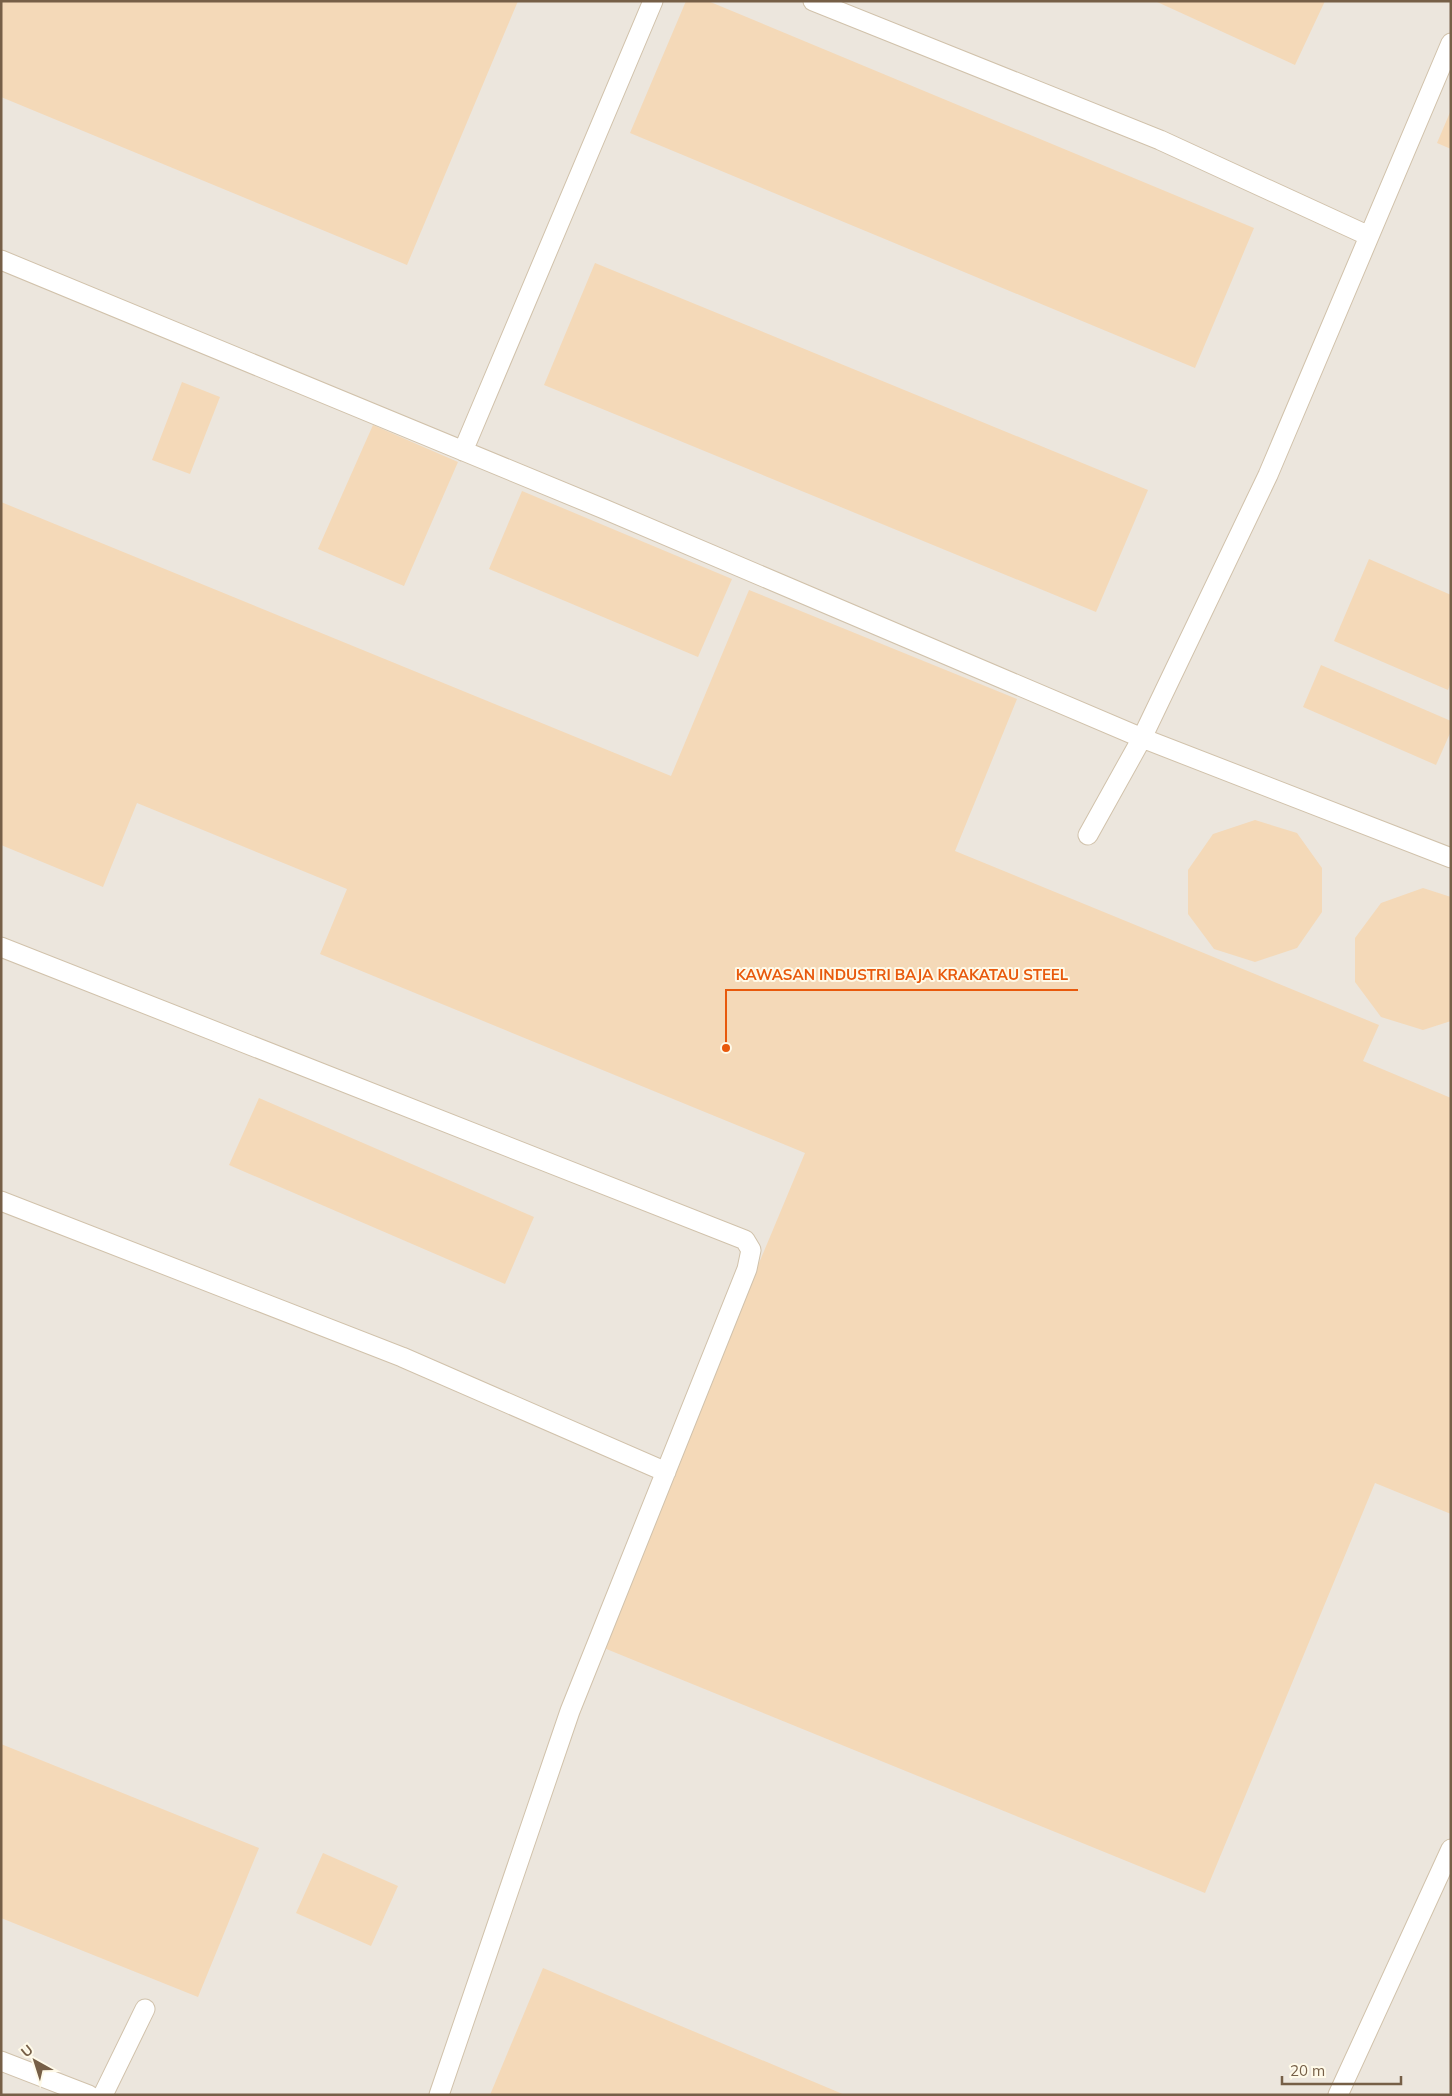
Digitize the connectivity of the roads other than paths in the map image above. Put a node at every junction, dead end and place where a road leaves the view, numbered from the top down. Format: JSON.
{"nodes":[{"id":1,"x":653,"y":1,"type":"edge"},
{"id":2,"x":812,"y":1,"type":"edge"},
{"id":3,"x":1451,"y":43,"type":"edge"},
{"id":4,"x":1369,"y":236,"type":"junction"},
{"id":5,"x":1,"y":260,"type":"edge"},
{"id":6,"x":464,"y":451,"type":"junction"},
{"id":7,"x":1142,"y":738,"type":"junction"},
{"id":8,"x":1088,"y":835,"type":"dead end"},
{"id":9,"x":1451,"y":858,"type":"edge"},
{"id":10,"x":1,"y":947,"type":"edge"},
{"id":11,"x":1,"y":1201,"type":"edge"},
{"id":12,"x":666,"y":1472,"type":"junction"},
{"id":13,"x":1451,"y":1849,"type":"edge"},
{"id":14,"x":145,"y":2009,"type":"dead end"},
{"id":15,"x":1,"y":2061,"type":"edge"},
{"id":16,"x":89,"y":2095,"type":"edge"},
{"id":17,"x":103,"y":2095,"type":"edge"},
{"id":18,"x":439,"y":2095,"type":"edge"},
{"id":19,"x":1338,"y":2095,"type":"edge"}],
"edges":[{"from":1,"to":6,"type":"lane"},
{"from":2,"to":4,"type":"lane"},
{"from":3,"to":4,"type":"lane"},
{"from":4,"to":7,"type":"lane"},
{"from":5,"to":6,"type":"lane"},
{"from":6,"to":7,"type":"lane"},
{"from":7,"to":8,"type":"lane"},
{"from":7,"to":9,"type":"lane"},
{"from":10,"to":12,"type":"lane"},
{"from":11,"to":12,"type":"lane"},
{"from":12,"to":18,"type":"lane"},
{"from":13,"to":19,"type":"lane"},
{"from":14,"to":17,"type":"lane"},
{"from":15,"to":16,"type":"lane"}]}
